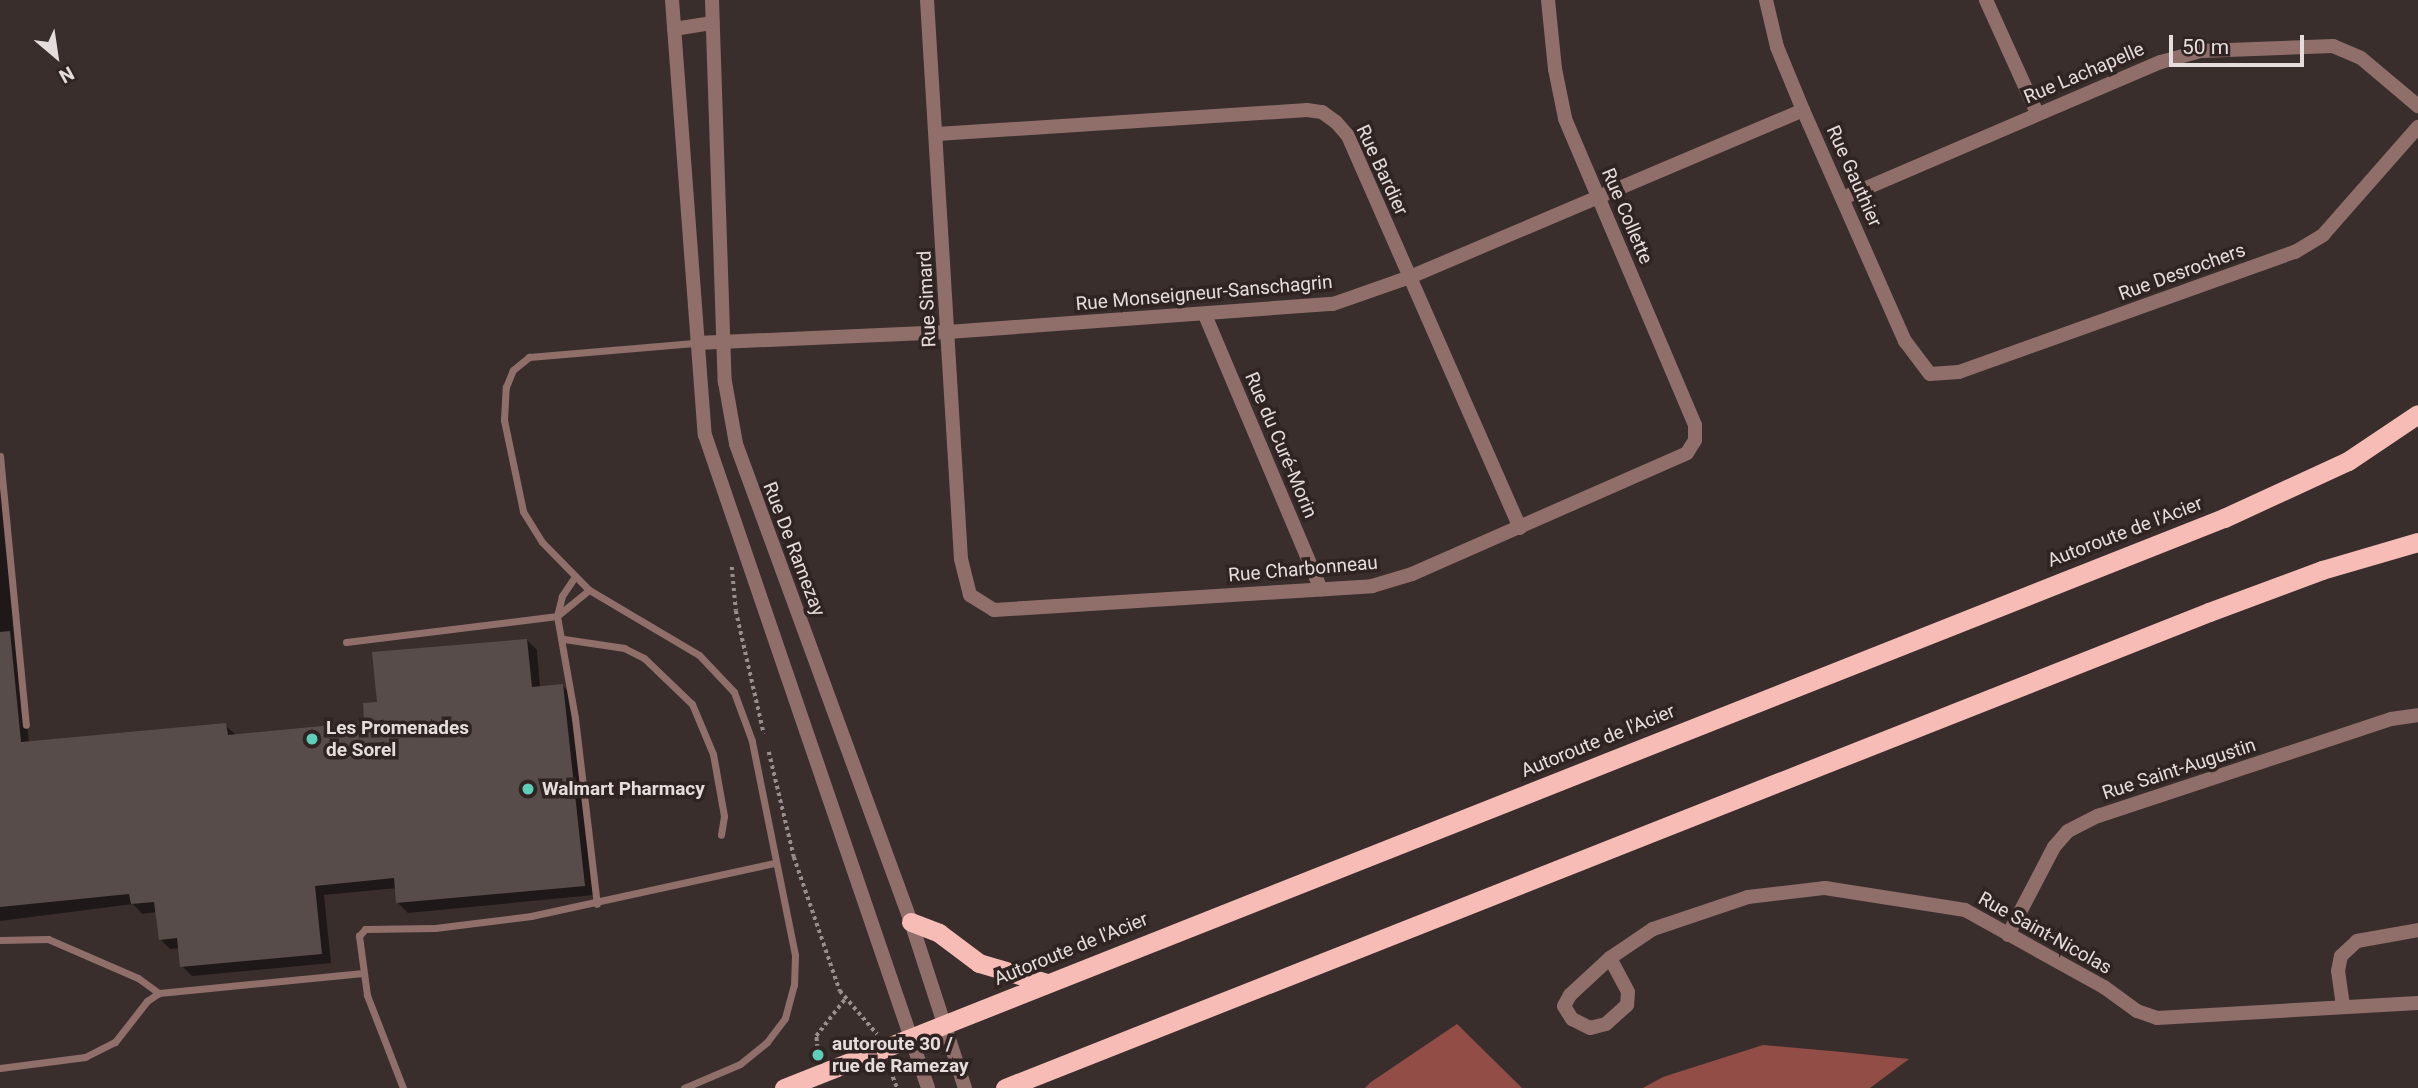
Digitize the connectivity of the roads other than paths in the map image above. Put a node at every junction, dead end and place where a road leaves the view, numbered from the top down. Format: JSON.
{"nodes":[{"id":1,"x":672,"y":0,"type":"edge"},
{"id":2,"x":712,"y":0,"type":"edge"},
{"id":3,"x":927,"y":0,"type":"edge"},
{"id":4,"x":1548,"y":0,"type":"edge"},
{"id":5,"x":1766,"y":0,"type":"edge"},
{"id":6,"x":1986,"y":0,"type":"edge"},
{"id":7,"x":713,"y":23,"type":"junction"},
{"id":8,"x":674,"y":29,"type":"junction"},
{"id":9,"x":2418,"y":106,"type":"edge"},
{"id":10,"x":1802,"y":110,"type":"junction"},
{"id":11,"x":2037,"y":113,"type":"junction"},
{"id":12,"x":2418,"y":127,"type":"edge"},
{"id":13,"x":937,"y":134,"type":"junction"},
{"id":14,"x":1597,"y":197,"type":"junction"},
{"id":15,"x":1843,"y":198,"type":"junction"},
{"id":16,"x":1410,"y":277,"type":"junction"},
{"id":17,"x":1205,"y":315,"type":"junction"},
{"id":18,"x":948,"y":332,"type":"junction"},
{"id":19,"x":724,"y":341,"type":"junction"},
{"id":20,"x":697,"y":344,"type":"junction"},
{"id":21,"x":1918,"y":363,"type":"joint"},
{"id":22,"x":2418,"y":414,"type":"edge"},
{"id":23,"x":1695,"y":440,"type":"joint"},
{"id":24,"x":0,"y":456,"type":"edge"},
{"id":25,"x":1520,"y":528,"type":"junction"},
{"id":26,"x":2418,"y":542,"type":"edge"},
{"id":27,"x":574,"y":578,"type":"junction"},
{"id":28,"x":589,"y":590,"type":"junction"},
{"id":29,"x":1321,"y":590,"type":"junction"},
{"id":30,"x":970,"y":595,"type":"joint"},
{"id":31,"x":557,"y":616,"type":"junction"},
{"id":32,"x":564,"y":639,"type":"junction"},
{"id":33,"x":346,"y":642,"type":"dead end"},
{"id":34,"x":2418,"y":715,"type":"edge"},
{"id":35,"x":26,"y":724,"type":"dead end"},
{"id":36,"x":721,"y":835,"type":"dead end"},
{"id":37,"x":774,"y":863,"type":"junction"},
{"id":38,"x":597,"y":904,"type":"junction"},
{"id":39,"x":911,"y":922,"type":"junction"},
{"id":40,"x":2418,"y":930,"type":"edge"},
{"id":41,"x":2008,"y":934,"type":"junction"},
{"id":42,"x":0,"y":940,"type":"edge"},
{"id":43,"x":1611,"y":958,"type":"junction"},
{"id":44,"x":363,"y":973,"type":"junction"},
{"id":45,"x":1047,"y":983,"type":"junction"},
{"id":46,"x":159,"y":993,"type":"junction"},
{"id":47,"x":2418,"y":1003,"type":"edge"},
{"id":48,"x":2343,"y":1006,"type":"junction"},
{"id":49,"x":944,"y":1024,"type":"junction"},
{"id":50,"x":911,"y":1037,"type":"junction"},
{"id":51,"x":0,"y":1068,"type":"edge"},
{"id":52,"x":403,"y":1088,"type":"edge"},
{"id":53,"x":684,"y":1088,"type":"edge"},
{"id":54,"x":784,"y":1088,"type":"edge"},
{"id":55,"x":928,"y":1088,"type":"edge"},
{"id":56,"x":965,"y":1088,"type":"edge"},
{"id":57,"x":1005,"y":1088,"type":"edge"}],
"edges":[{"from":1,"to":8,"type":"street"},
{"from":2,"to":7,"type":"street","name":"Rue De Ramezay"},
{"from":3,"to":13,"type":"street","name":"Rue Simard"},
{"from":4,"to":14,"type":"street","name":"Rue Collette"},
{"from":5,"to":10,"type":"street","name":"Rue Gauthier"},
{"from":6,"to":11,"type":"street"},
{"from":7,"to":8,"type":"street"},
{"from":7,"to":19,"type":"street","name":"Rue De Ramezay"},
{"from":8,"to":20,"type":"street"},
{"from":9,"to":11,"type":"street","name":"Rue Lachapelle"},
{"from":10,"to":14,"type":"street","name":"Rue Monseigneur-Sanschagrin"},
{"from":10,"to":15,"type":"street","name":"Rue Gauthier"},
{"from":11,"to":15,"type":"street","name":"Rue Lachapelle"},
{"from":12,"to":21,"type":"street","name":"Rue Desrochers"},
{"from":13,"to":16,"type":"street","name":"Rue Bardier"},
{"from":13,"to":18,"type":"street","name":"Rue Simard"},
{"from":14,"to":16,"type":"street","name":"Rue Monseigneur-Sanschagrin"},
{"from":14,"to":23,"type":"street","name":"Rue Collette"},
{"from":15,"to":21,"type":"street","name":"Rue Gauthier"},
{"from":16,"to":17,"type":"street","name":"Rue Monseigneur-Sanschagrin"},
{"from":16,"to":25,"type":"street","name":"Rue Bardier"},
{"from":17,"to":18,"type":"street","name":"Rue Monseigneur-Sanschagrin"},
{"from":17,"to":29,"type":"street","name":"Rue du Curé-Morin"},
{"from":18,"to":19,"type":"street","name":"Rue Monseigneur-Sanschagrin"},
{"from":18,"to":30,"type":"street","name":"Rue Simard"},
{"from":19,"to":20,"type":"street","name":"Rue Monseigneur-Sanschagrin"},
{"from":19,"to":39,"type":"street","name":"Rue De Ramezay"},
{"from":20,"to":27,"type":"lane"},
{"from":20,"to":50,"type":"street"},
{"from":22,"to":45,"type":"highway","name":"Autoroute de l'Acier"},
{"from":23,"to":25,"type":"street","name":"Rue Charbonneau"},
{"from":24,"to":35,"type":"lane"},
{"from":25,"to":29,"type":"street","name":"Rue Charbonneau"},
{"from":26,"to":57,"type":"highway"},
{"from":27,"to":28,"type":"lane"},
{"from":27,"to":31,"type":"lane"},
{"from":28,"to":31,"type":"lane"},
{"from":28,"to":37,"type":"lane"},
{"from":29,"to":30,"type":"street","name":"Rue Charbonneau"},
{"from":31,"to":32,"type":"lane"},
{"from":31,"to":33,"type":"lane"},
{"from":32,"to":36,"type":"lane"},
{"from":32,"to":38,"type":"lane"},
{"from":34,"to":41,"type":"street","name":"Rue Saint-Augustin"},
{"from":37,"to":38,"type":"lane"},
{"from":37,"to":53,"type":"lane"},
{"from":38,"to":44,"type":"lane"},
{"from":39,"to":45,"type":"highway"},
{"from":39,"to":49,"type":"street","name":"Rue De Ramezay"},
{"from":40,"to":48,"type":"street"},
{"from":41,"to":43,"type":"street","name":"Rue Saint-Nicolas"},
{"from":41,"to":48,"type":"street","name":"Rue Saint-Nicolas"},
{"from":42,"to":46,"type":"lane"},
{"from":43,"to":43,"type":"street","name":"Rue Saint-Nicolas"},
{"from":44,"to":46,"type":"lane"},
{"from":44,"to":52,"type":"lane"},
{"from":45,"to":49,"type":"highway","name":"Autoroute de l'Acier"},
{"from":46,"to":51,"type":"lane"},
{"from":47,"to":48,"type":"street","name":"Rue Saint-Nicolas"},
{"from":49,"to":50,"type":"highway","name":"Autoroute de l'Acier"},
{"from":49,"to":56,"type":"street","name":"Rue De Ramezay"},
{"from":50,"to":54,"type":"highway","name":"Autoroute de l'Acier"},
{"from":50,"to":55,"type":"street"}]}
